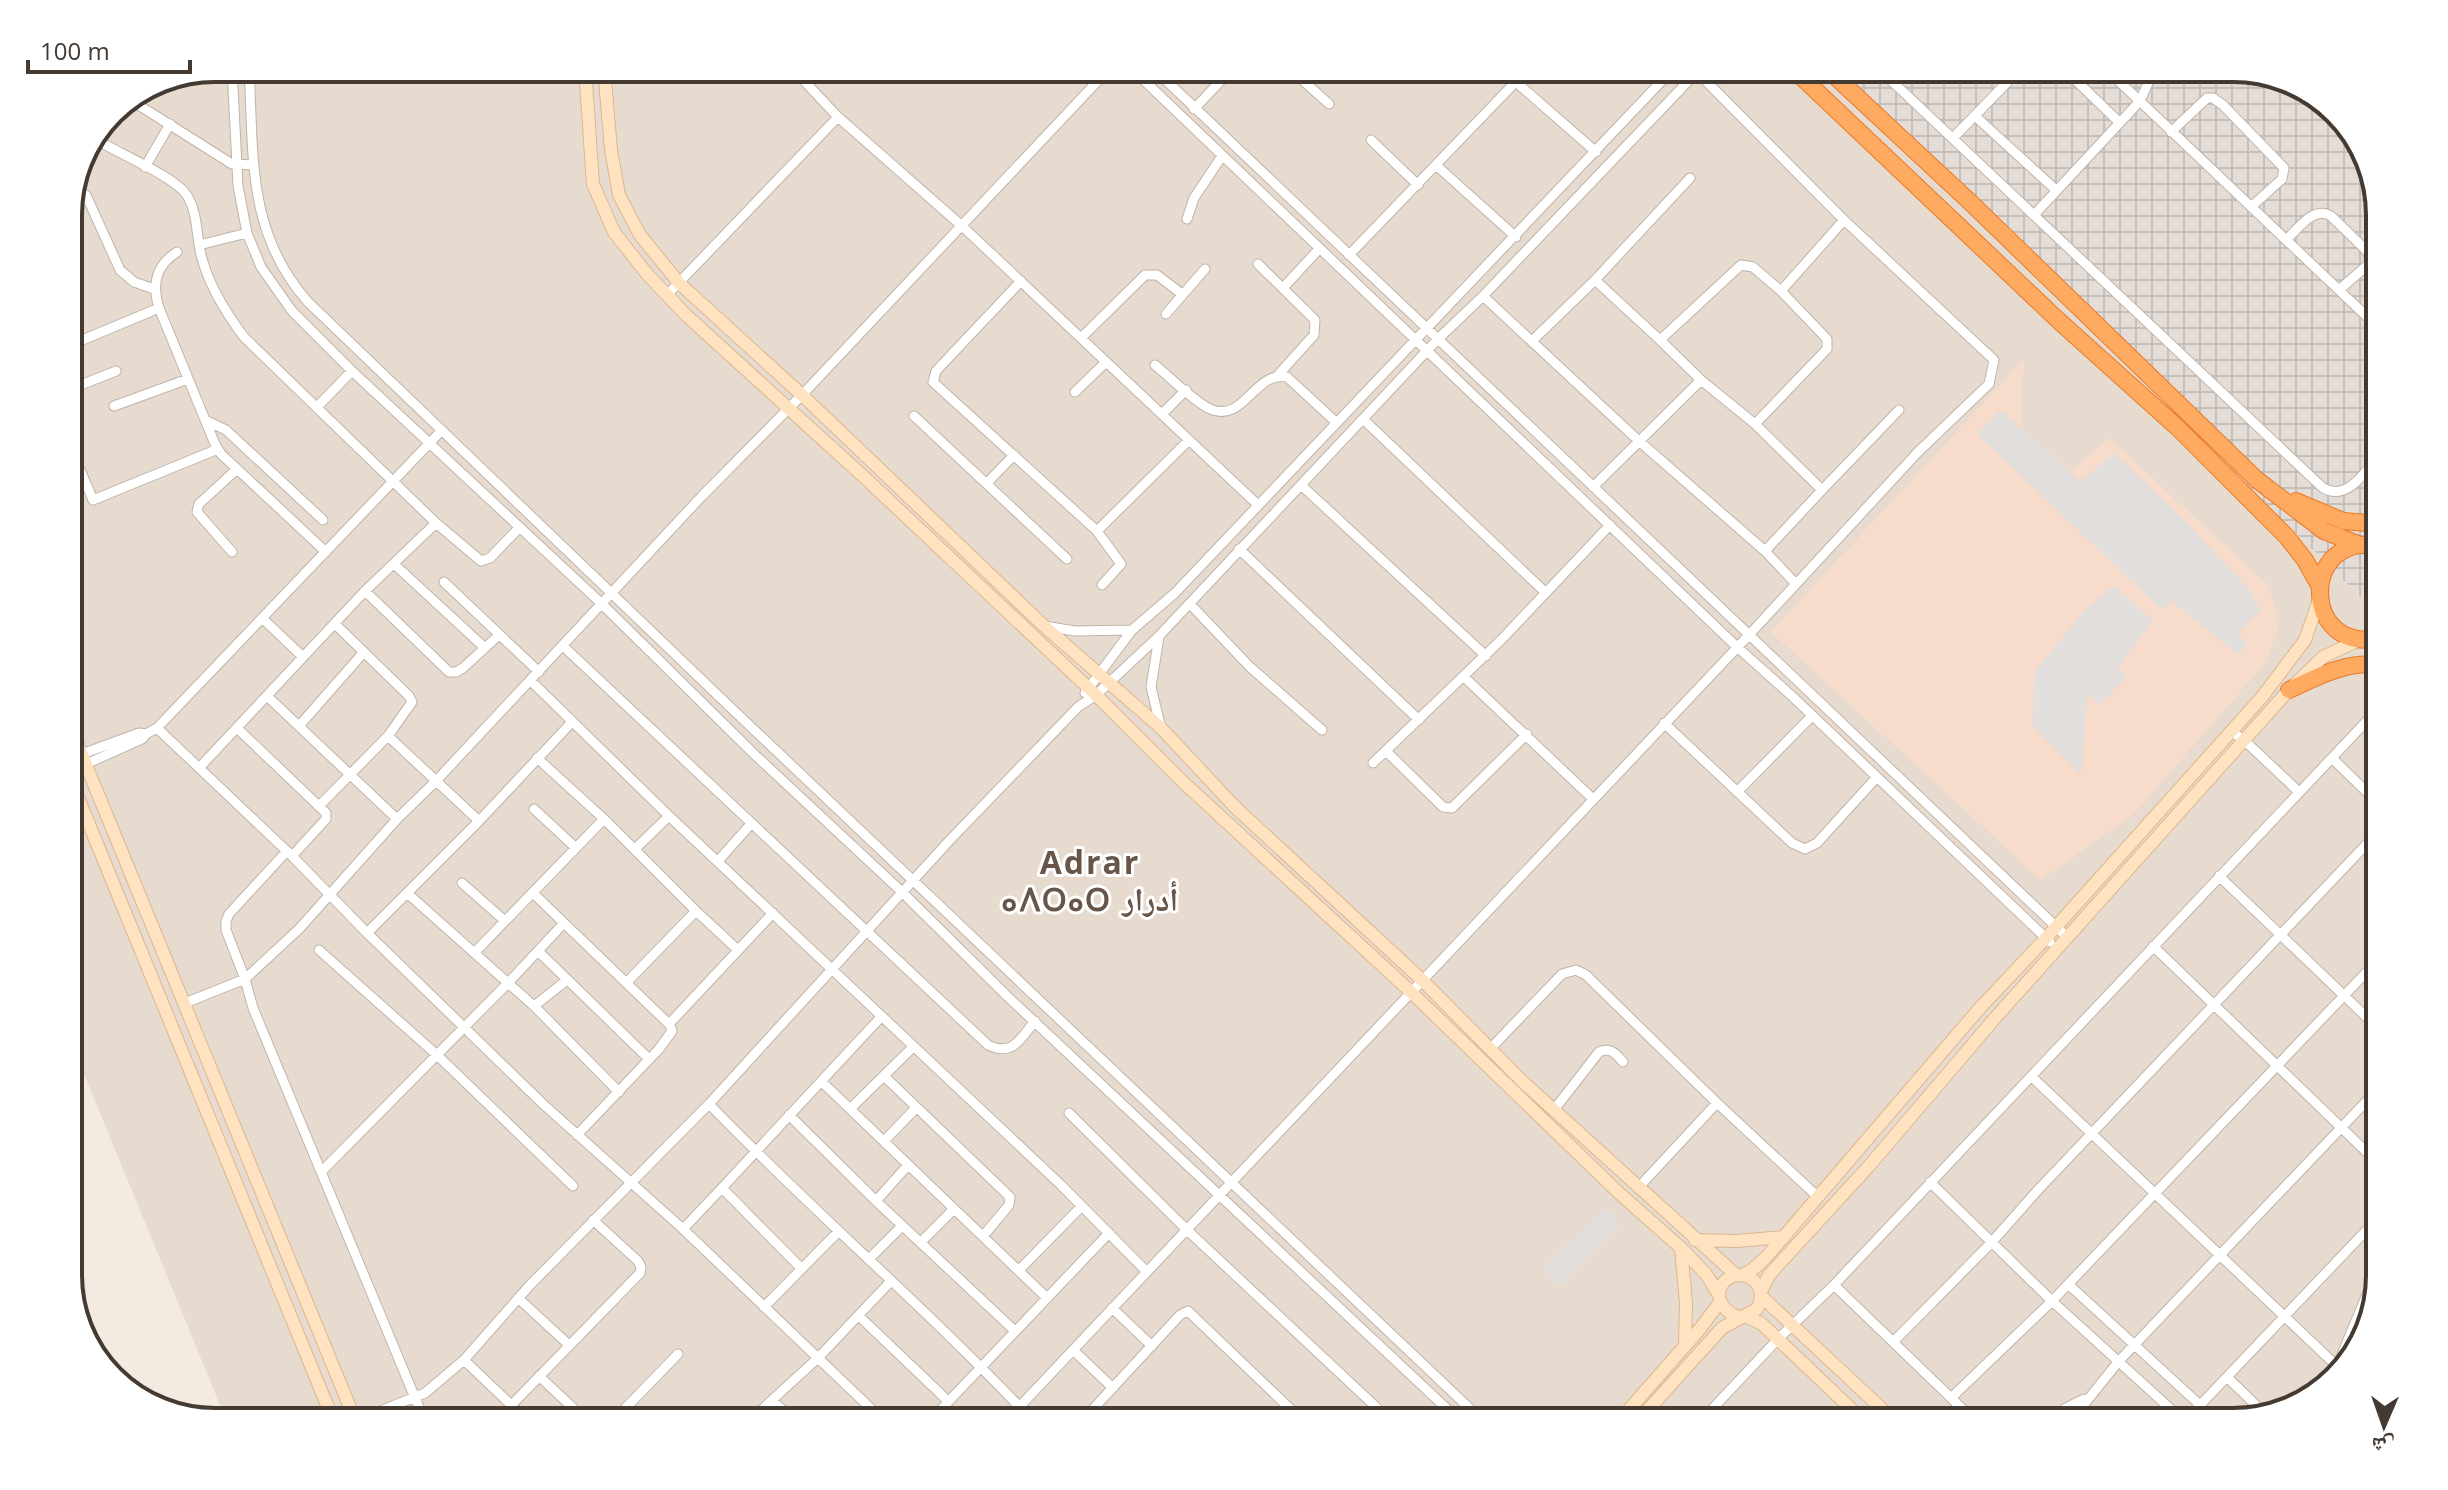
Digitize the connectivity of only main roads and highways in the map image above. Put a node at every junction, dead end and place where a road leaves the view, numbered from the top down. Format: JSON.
{"nodes":[{"id":1,"x":586,"y":82,"type":"edge"},
{"id":2,"x":605,"y":82,"type":"edge"},
{"id":3,"x":1807,"y":82,"type":"edge"},
{"id":4,"x":1841,"y":82,"type":"edge"},
{"id":5,"x":2256,"y":479,"type":"junction"},
{"id":6,"x":2366,"y":523,"type":"edge"},
{"id":7,"x":2360,"y":545,"type":"junction"},
{"id":8,"x":2366,"y":545,"type":"edge"},
{"id":9,"x":2319,"y":592,"type":"junction"},
{"id":10,"x":2366,"y":638,"type":"edge"},
{"id":11,"x":2366,"y":642,"type":"edge"},
{"id":12,"x":2366,"y":665,"type":"edge"},
{"id":13,"x":2289,"y":690,"type":"junction"},
{"id":14,"x":82,"y":754,"type":"edge"},
{"id":15,"x":82,"y":807,"type":"edge"},
{"id":16,"x":1784,"y":1237,"type":"junction"},
{"id":17,"x":1695,"y":1239,"type":"junction"},
{"id":18,"x":1681,"y":1248,"type":"junction"},
{"id":19,"x":1739,"y":1275,"type":"junction"},
{"id":20,"x":1761,"y":1294,"type":"junction"},
{"id":21,"x":1720,"y":1299,"type":"junction"},
{"id":22,"x":1742,"y":1316,"type":"junction"},
{"id":23,"x":1685,"y":1345,"type":"junction"},
{"id":24,"x":328,"y":1408,"type":"edge"},
{"id":25,"x":351,"y":1408,"type":"edge"},
{"id":26,"x":1630,"y":1408,"type":"edge"},
{"id":27,"x":1650,"y":1408,"type":"edge"},
{"id":28,"x":1850,"y":1408,"type":"edge"},
{"id":29,"x":1881,"y":1408,"type":"edge"}],
"edges":[{"from":1,"to":18,"type":"main road"},
{"from":2,"to":17,"type":"main road"},
{"from":3,"to":9,"type":"highway"},
{"from":4,"to":5,"type":"highway"},
{"from":5,"to":6,"type":"highway"},
{"from":5,"to":7,"type":"highway"},
{"from":7,"to":8,"type":"highway"},
{"from":7,"to":9,"type":"highway"},
{"from":9,"to":10,"type":"highway"},
{"from":9,"to":16,"type":"main road"},
{"from":11,"to":13,"type":"main road"},
{"from":12,"to":13,"type":"highway"},
{"from":13,"to":20,"type":"main road"},
{"from":14,"to":25,"type":"main road"},
{"from":15,"to":24,"type":"main road"},
{"from":16,"to":17,"type":"main road"},
{"from":16,"to":19,"type":"main road"},
{"from":17,"to":19,"type":"main road"},
{"from":18,"to":21,"type":"main road"},
{"from":18,"to":23,"type":"main road"},
{"from":19,"to":20,"type":"main road"},
{"from":19,"to":21,"type":"main road"},
{"from":20,"to":22,"type":"main road"},
{"from":20,"to":29,"type":"main road"},
{"from":21,"to":22,"type":"main road"},
{"from":21,"to":23,"type":"main road"},
{"from":22,"to":27,"type":"main road"},
{"from":22,"to":28,"type":"main road"},
{"from":23,"to":26,"type":"main road"}]}
